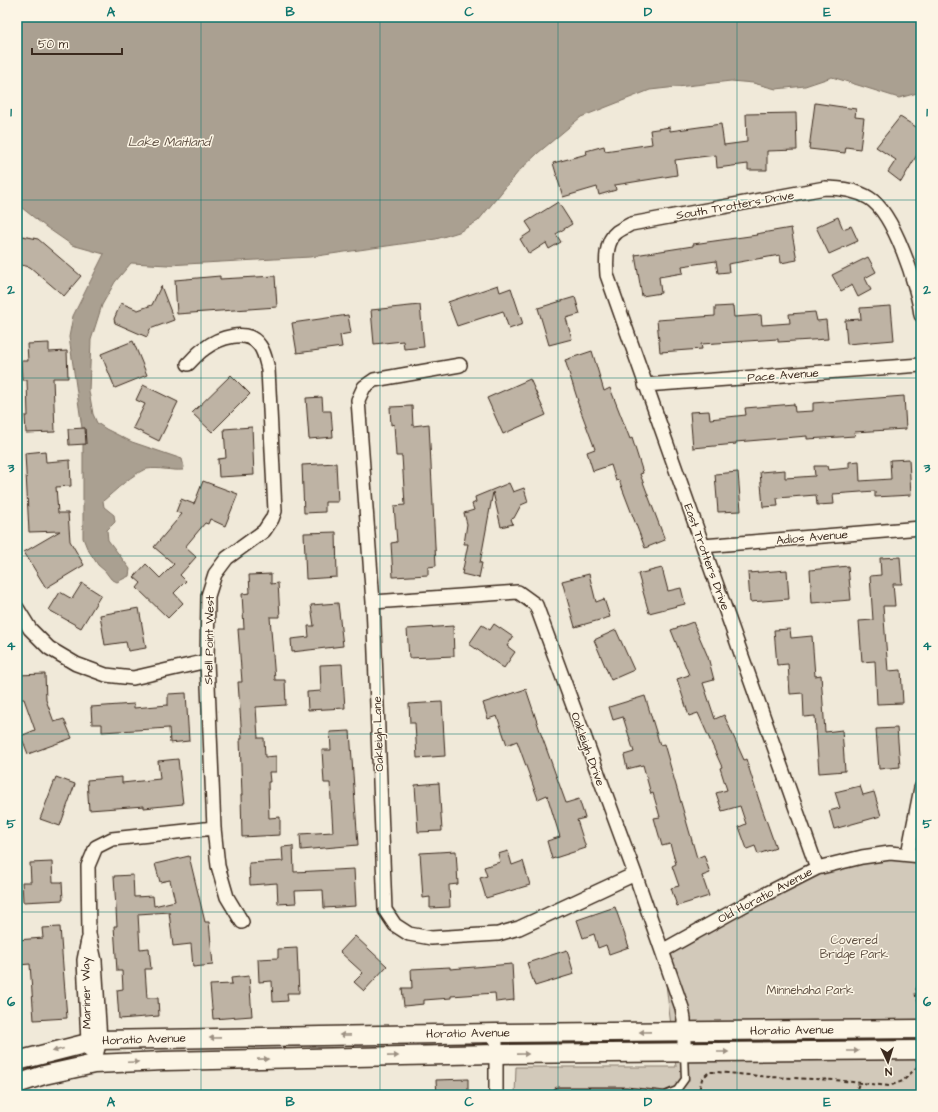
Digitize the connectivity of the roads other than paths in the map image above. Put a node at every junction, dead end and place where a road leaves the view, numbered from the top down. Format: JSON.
{"nodes":[{"id":1,"x":609,"y":245,"type":"joint"},
{"id":2,"x":921,"y":315,"type":"edge"},
{"id":3,"x":188,"y":364,"type":"dead end"},
{"id":4,"x":921,"y":364,"type":"edge"},
{"id":5,"x":460,"y":365,"type":"dead end"},
{"id":6,"x":645,"y":385,"type":"junction"},
{"id":7,"x":921,"y":528,"type":"edge"},
{"id":8,"x":703,"y":546,"type":"junction"},
{"id":9,"x":373,"y":602,"type":"junction"},
{"id":10,"x":17,"y":608,"type":"edge"},
{"id":11,"x":207,"y":661,"type":"junction"},
{"id":12,"x":921,"y":788,"type":"edge"},
{"id":13,"x":214,"y":828,"type":"junction"},
{"id":14,"x":915,"y":855,"type":"edge"},
{"id":15,"x":817,"y":868,"type":"junction"},
{"id":16,"x":634,"y":874,"type":"junction"},
{"id":17,"x":242,"y":922,"type":"dead end"},
{"id":18,"x":662,"y":951,"type":"junction"},
{"id":19,"x":921,"y":1029,"type":"edge"},
{"id":20,"x":684,"y":1031,"type":"junction"},
{"id":21,"x":496,"y":1033,"type":"junction"},
{"id":22,"x":94,"y":1041,"type":"junction"},
{"id":23,"x":684,"y":1052,"type":"junction"},
{"id":24,"x":496,"y":1054,"type":"junction"},
{"id":25,"x":919,"y":1058,"type":"edge"},
{"id":26,"x":17,"y":1061,"type":"edge"},
{"id":27,"x":94,"y":1064,"type":"junction"},
{"id":28,"x":17,"y":1084,"type":"edge"},
{"id":29,"x":558,"y":1091,"type":"dead end"},
{"id":30,"x":496,"y":1095,"type":"edge"}],
"edges":[{"from":1,"to":2,"type":"street","name":"South Trotters Drive"},
{"from":1,"to":6,"type":"street","name":"East Trotters Drive"},
{"from":3,"to":11,"type":"street","name":"Shell Point West"},
{"from":4,"to":6,"type":"street","name":"Pace Avenue"},
{"from":5,"to":9,"type":"street","name":"Oakleigh Lane"},
{"from":6,"to":8,"type":"street","name":"East Trotters Drive"},
{"from":7,"to":8,"type":"street","name":"Adios Avenue"},
{"from":8,"to":15,"type":"street","name":"East Trotters Drive"},
{"from":9,"to":16,"type":"street","name":"Oakleigh Drive"},
{"from":9,"to":16,"type":"street","name":"Oakleigh Lane"},
{"from":10,"to":11,"type":"street"},
{"from":11,"to":13,"type":"street","name":"Shell Point West"},
{"from":12,"to":14,"type":"street"},
{"from":13,"to":17,"type":"street","name":"Shell Point West"},
{"from":13,"to":22,"type":"street","name":"Mariner Way"},
{"from":14,"to":15,"type":"street","name":"Old Horatio Avenue"},
{"from":15,"to":18,"type":"street","name":"Old Horatio Avenue"},
{"from":16,"to":18,"type":"street","name":"Oakleigh Drive"},
{"from":18,"to":20,"type":"street","name":"Oakleigh Drive"},
{"from":19,"to":20,"type":"main road","name":"Horatio Avenue"},
{"from":20,"to":21,"type":"main road","name":"Horatio Avenue","one_way":true},
{"from":20,"to":23,"type":"street","name":"Oakleigh Drive"},
{"from":21,"to":22,"type":"main road","name":"Horatio Avenue","one_way":true},
{"from":21,"to":24,"type":"street"},
{"from":22,"to":26,"type":"main road","name":"Horatio Avenue","one_way":true},
{"from":22,"to":27,"type":"street","name":"Mariner Way"},
{"from":24,"to":23,"type":"main road","name":"Horatio Avenue","one_way":true},
{"from":23,"to":25,"type":"main road","name":"Horatio Avenue","one_way":true},
{"from":23,"to":29,"type":"lane"},
{"from":27,"to":24,"type":"main road","name":"Horatio Avenue","one_way":true},
{"from":24,"to":30,"type":"street"},
{"from":27,"to":28,"type":"main road","name":"Horatio Avenue"}]}
